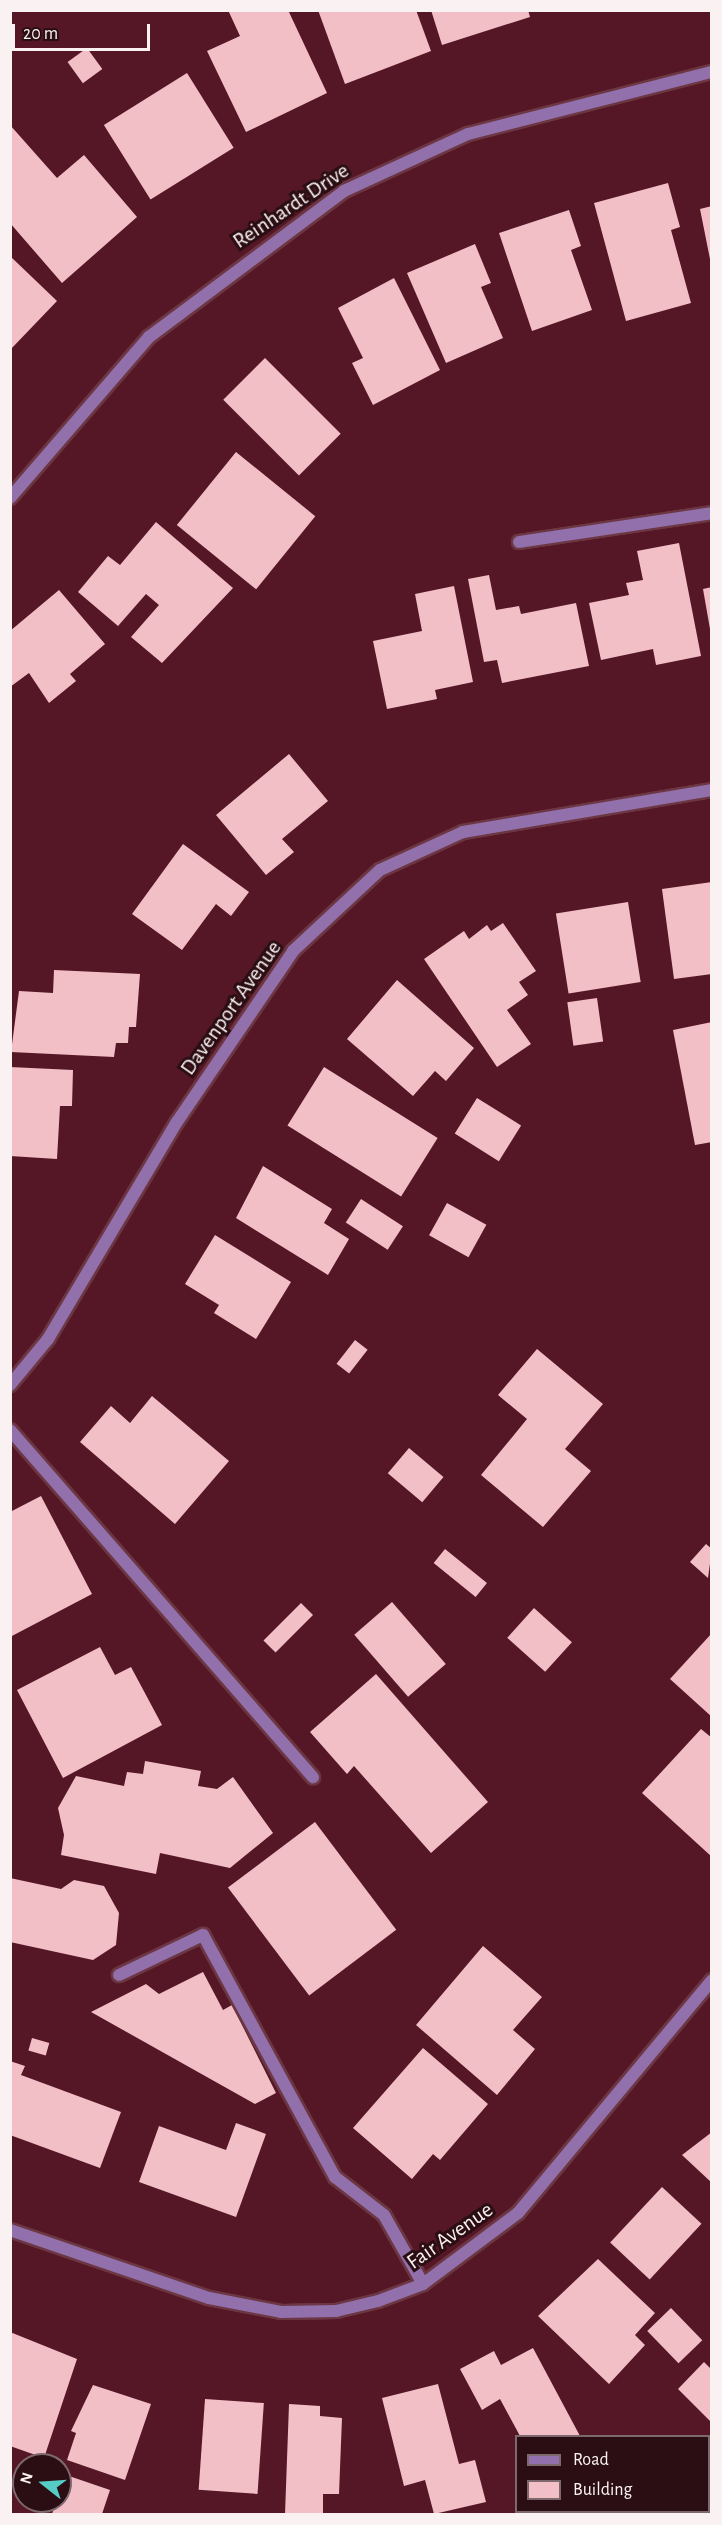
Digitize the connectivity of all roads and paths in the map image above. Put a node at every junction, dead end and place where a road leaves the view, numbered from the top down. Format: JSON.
{"nodes":[{"id":1,"x":711,"y":72,"type":"edge"},
{"id":2,"x":10,"y":498,"type":"edge"},
{"id":3,"x":711,"y":513,"type":"edge"},
{"id":4,"x":519,"y":542,"type":"dead end"},
{"id":5,"x":711,"y":790,"type":"edge"},
{"id":6,"x":10,"y":1385,"type":"edge"},
{"id":7,"x":10,"y":1430,"type":"edge"},
{"id":8,"x":313,"y":1778,"type":"dead end"},
{"id":9,"x":119,"y":1975,"type":"dead end"},
{"id":10,"x":711,"y":1980,"type":"edge"},
{"id":11,"x":10,"y":2230,"type":"edge"},
{"id":12,"x":423,"y":2284,"type":"junction"}],
"edges":[{"from":1,"to":2,"type":"street","name":"Reinhardt Drive"},
{"from":3,"to":4,"type":"street"},
{"from":5,"to":6,"type":"street","name":"Davenport Avenue"},
{"from":7,"to":8,"type":"street"},
{"from":9,"to":12,"type":"street"},
{"from":10,"to":12,"type":"street","name":"Fair Avenue"},
{"from":11,"to":12,"type":"street","name":"Fair Avenue"}]}
